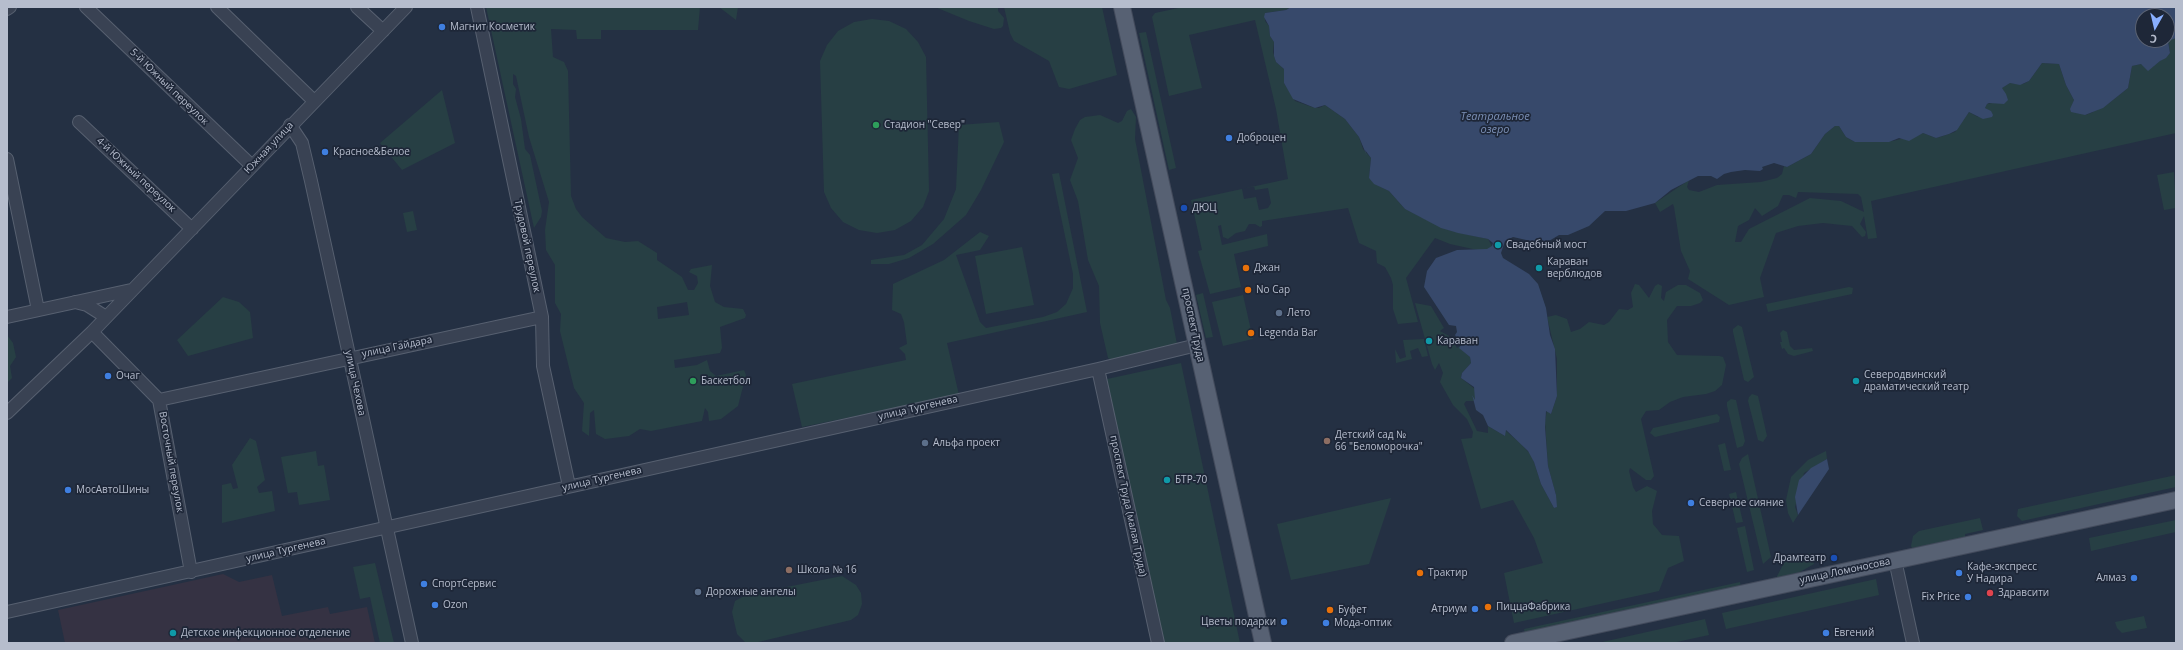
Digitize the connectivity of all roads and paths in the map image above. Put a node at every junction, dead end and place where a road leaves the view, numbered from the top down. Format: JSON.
{"nodes":[{"id":1,"x":10,"y":7,"type":"edge"},
{"id":2,"x":86,"y":7,"type":"edge"},
{"id":3,"x":217,"y":7,"type":"edge"},
{"id":4,"x":357,"y":7,"type":"edge"},
{"id":5,"x":406,"y":7,"type":"edge"},
{"id":6,"x":477,"y":7,"type":"edge"},
{"id":7,"x":1122,"y":7,"type":"edge"},
{"id":8,"x":7,"y":9,"type":"edge"},
{"id":9,"x":383,"y":31,"type":"junction"},
{"id":10,"x":314,"y":101,"type":"junction"},
{"id":11,"x":79,"y":122,"type":"dead end"},
{"id":12,"x":290,"y":126,"type":"junction"},
{"id":13,"x":7,"y":159,"type":"edge"},
{"id":14,"x":252,"y":166,"type":"junction"},
{"id":15,"x":192,"y":229,"type":"junction"},
{"id":16,"x":131,"y":290,"type":"junction"},
{"id":17,"x":74,"y":302,"type":"junction"},
{"id":18,"x":38,"y":310,"type":"junction"},
{"id":19,"x":7,"y":317,"type":"edge"},
{"id":20,"x":106,"y":317,"type":"junction"},
{"id":21,"x":542,"y":317,"type":"junction"},
{"id":22,"x":92,"y":332,"type":"junction"},
{"id":23,"x":1197,"y":345,"type":"junction"},
{"id":24,"x":350,"y":357,"type":"junction"},
{"id":25,"x":1098,"y":369,"type":"junction"},
{"id":26,"x":159,"y":400,"type":"junction"},
{"id":27,"x":7,"y":413,"type":"edge"},
{"id":28,"x":569,"y":486,"type":"junction"},
{"id":29,"x":2176,"y":500,"type":"edge"},
{"id":30,"x":386,"y":528,"type":"junction"},
{"id":31,"x":1894,"y":560,"type":"junction"},
{"id":32,"x":191,"y":572,"type":"junction"},
{"id":33,"x":7,"y":612,"type":"edge"},
{"id":34,"x":412,"y":643,"type":"edge"},
{"id":35,"x":1158,"y":643,"type":"edge"},
{"id":36,"x":1263,"y":643,"type":"edge"},
{"id":37,"x":1513,"y":643,"type":"edge"},
{"id":38,"x":1913,"y":643,"type":"edge"}],
"edges":[{"from":1,"to":8,"type":"street"},
{"from":2,"to":14,"type":"street","name":"5-й Южный переулок"},
{"from":3,"to":10,"type":"street"},
{"from":4,"to":9,"type":"street"},
{"from":5,"to":9,"type":"street","name":"Южная улица"},
{"from":6,"to":21,"type":"street","name":"Трудовой переулок"},
{"from":7,"to":23,"type":"main road","name":"проспект Труда"},
{"from":9,"to":10,"type":"street","name":"Южная улица"},
{"from":10,"to":12,"type":"street","name":"Южная улица"},
{"from":11,"to":15,"type":"street","name":"4-й Южный переулок"},
{"from":12,"to":14,"type":"street","name":"Южная улица"},
{"from":12,"to":24,"type":"street","name":"улица Чехова"},
{"from":13,"to":18,"type":"street"},
{"from":14,"to":15,"type":"street","name":"Южная улица"},
{"from":15,"to":16,"type":"street","name":"Южная улица"},
{"from":16,"to":17,"type":"street"},
{"from":16,"to":20,"type":"street","name":"Южная улица"},
{"from":17,"to":18,"type":"street"},
{"from":17,"to":20,"type":"street"},
{"from":18,"to":19,"type":"street"},
{"from":20,"to":22,"type":"street","name":"Южная улица"},
{"from":21,"to":24,"type":"street","name":"улица Гайдара"},
{"from":21,"to":28,"type":"street","name":"Трудовой переулок"},
{"from":22,"to":26,"type":"street","name":"Восточный переулок"},
{"from":22,"to":27,"type":"street","name":"Южная улица"},
{"from":23,"to":25,"type":"street","name":"улица Тургенева"},
{"from":23,"to":36,"type":"main road","name":"проспект Труда"},
{"from":24,"to":26,"type":"street","name":"улица Гайдара"},
{"from":24,"to":30,"type":"street","name":"улица Чехова"},
{"from":25,"to":28,"type":"street","name":"улица Тургенева"},
{"from":25,"to":35,"type":"street","name":"проспект Труда (малая Труда)"},
{"from":26,"to":32,"type":"street","name":"Восточный переулок"},
{"from":28,"to":30,"type":"street","name":"улица Тургенева"},
{"from":29,"to":31,"type":"main road","name":"улица Ломоносова"},
{"from":30,"to":32,"type":"street","name":"улица Тургенева"},
{"from":30,"to":34,"type":"street","name":"улица Чехова"},
{"from":31,"to":37,"type":"main road","name":"улица Ломоносова"},
{"from":31,"to":38,"type":"street"},
{"from":32,"to":33,"type":"street","name":"улица Тургенева"}]}
